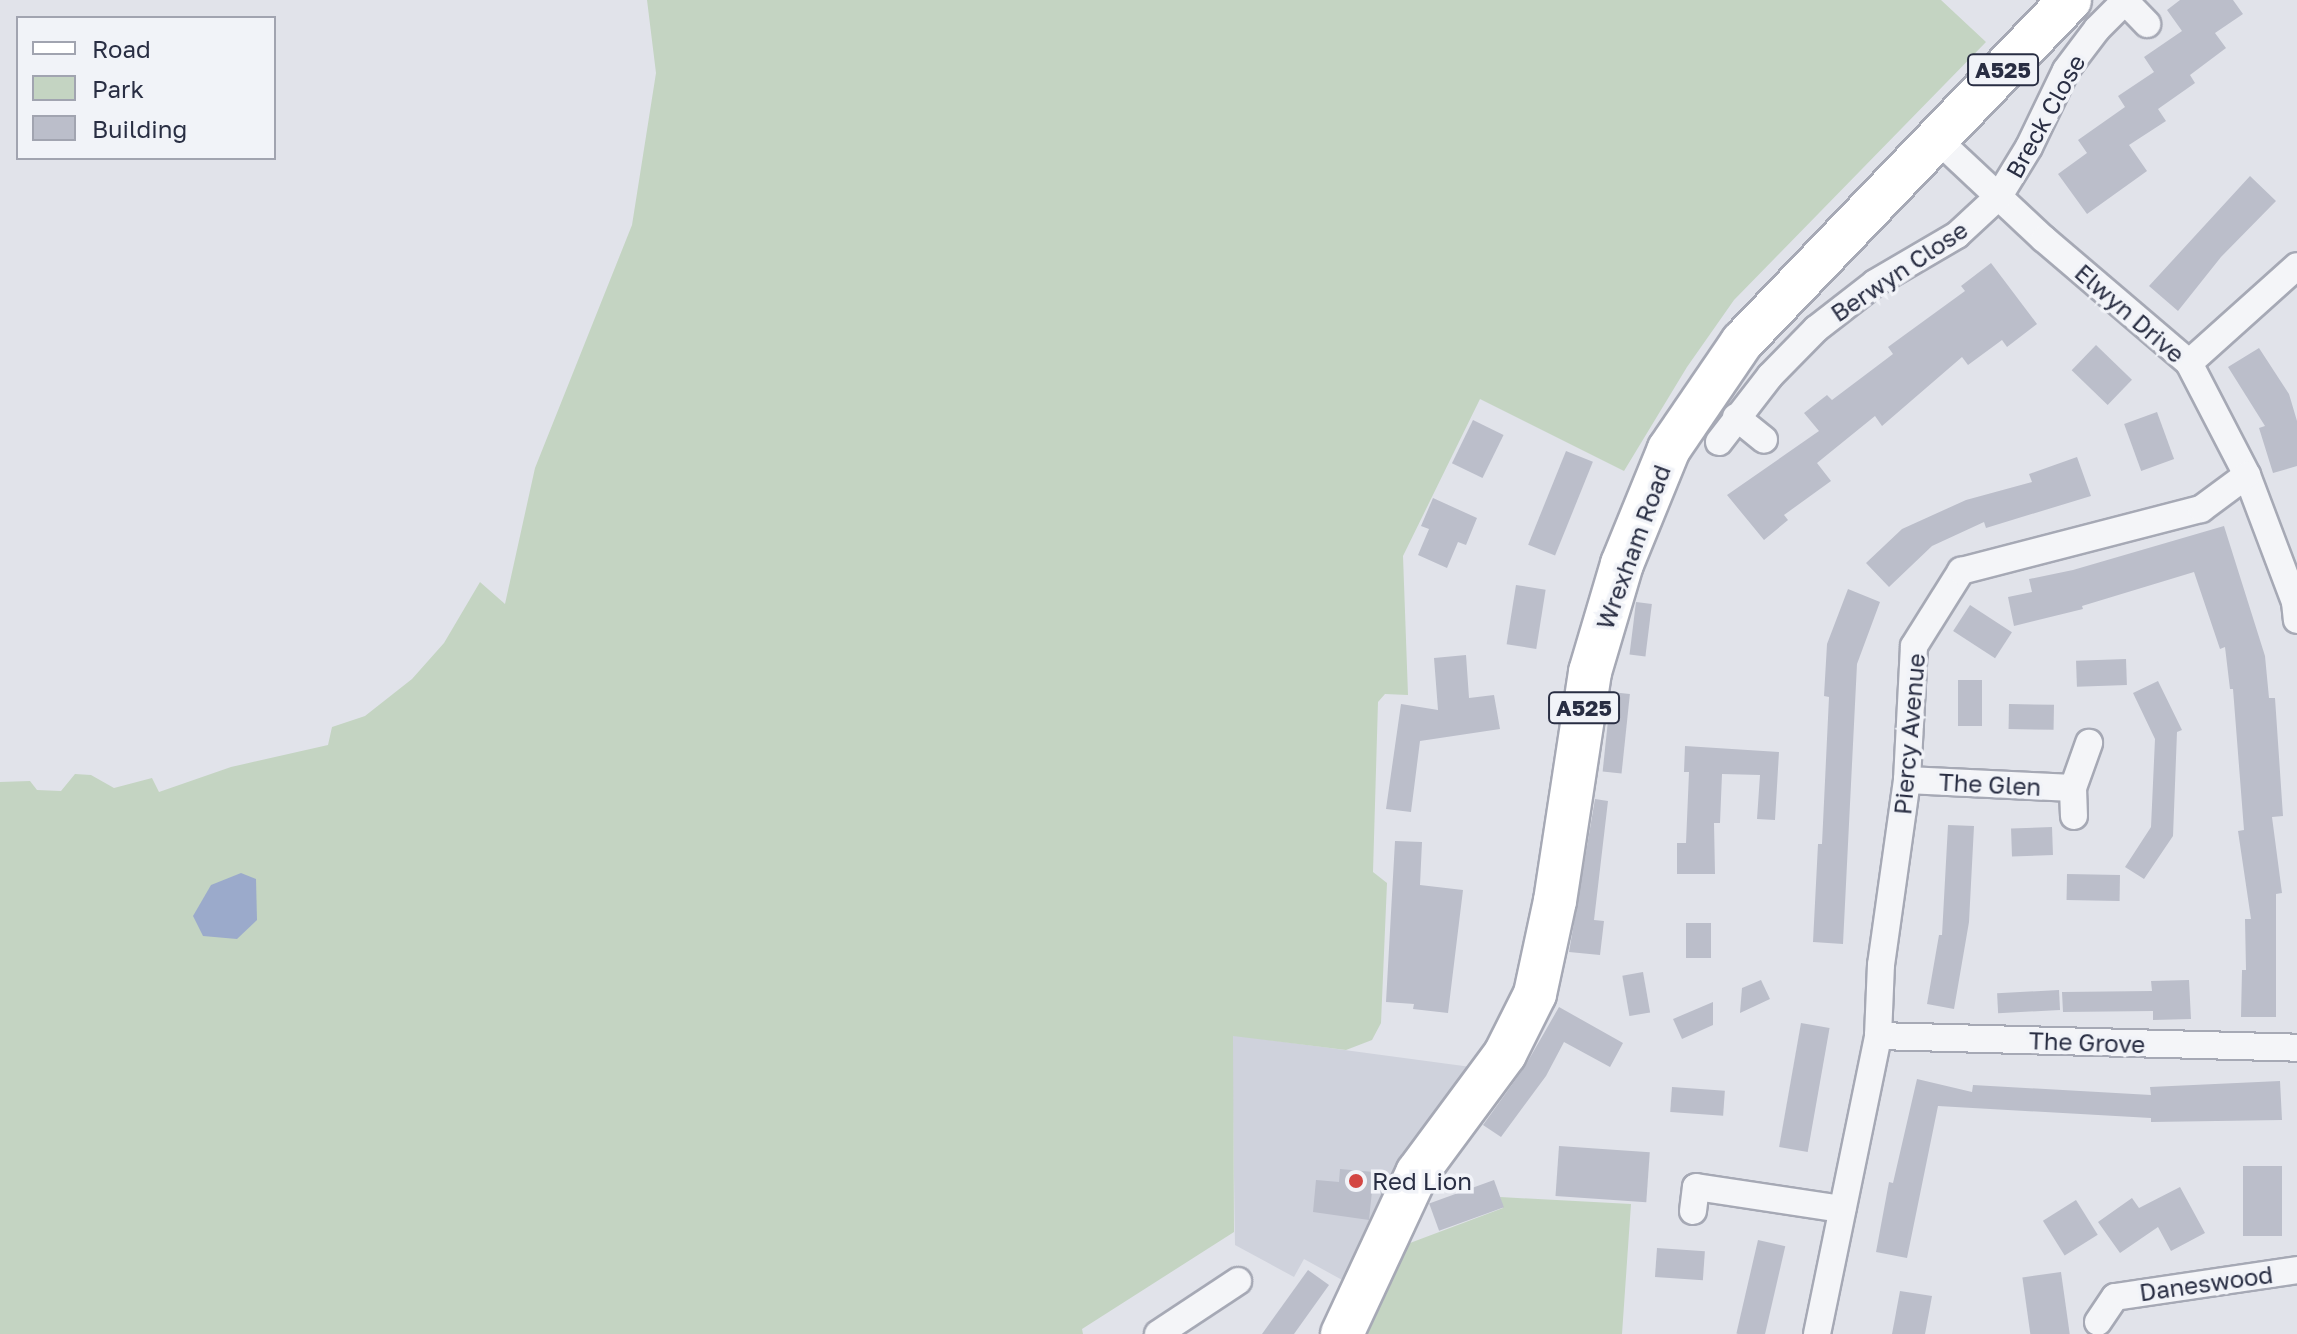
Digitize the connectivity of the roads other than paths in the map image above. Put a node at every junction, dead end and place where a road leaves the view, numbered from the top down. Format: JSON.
{"nodes":[{"id":1,"x":2070,"y":0,"type":"edge"},
{"id":2,"x":2125,"y":0,"type":"edge"},
{"id":3,"x":2147,"y":24,"type":"dead end"},
{"id":4,"x":1937,"y":139,"type":"junction"},
{"id":5,"x":1999,"y":196,"type":"junction"},
{"id":6,"x":2294,"y":275,"type":"edge"},
{"id":7,"x":2189,"y":363,"type":"junction"},
{"id":8,"x":1736,"y":417,"type":"junction"},
{"id":9,"x":1764,"y":440,"type":"dead end"},
{"id":10,"x":1719,"y":442,"type":"dead end"},
{"id":11,"x":2247,"y":475,"type":"junction"},
{"id":12,"x":2296,"y":608,"type":"edge"},
{"id":13,"x":2089,"y":743,"type":"dead end"},
{"id":14,"x":1907,"y":780,"type":"junction"},
{"id":15,"x":2073,"y":788,"type":"junction"},
{"id":16,"x":2074,"y":816,"type":"dead end"},
{"id":17,"x":1878,"y":1036,"type":"junction"},
{"id":18,"x":2297,"y":1048,"type":"edge"},
{"id":19,"x":1842,"y":1209,"type":"junction"},
{"id":20,"x":1693,"y":1211,"type":"dead end"},
{"id":21,"x":2297,"y":1270,"type":"edge"},
{"id":22,"x":1238,"y":1281,"type":"dead end"},
{"id":23,"x":2098,"y":1322,"type":"dead end"},
{"id":24,"x":1153,"y":1329,"type":"edge"},
{"id":25,"x":1342,"y":1334,"type":"edge"},
{"id":26,"x":1817,"y":1334,"type":"edge"}],
"edges":[{"from":1,"to":4,"type":"main road","name":"Wrexham Road","number":"A525"},
{"from":2,"to":3,"type":"street","name":"Breck Close"},
{"from":2,"to":5,"type":"street","name":"Breck Close"},
{"from":4,"to":5,"type":"street","name":"Elwyn Drive"},
{"from":4,"to":25,"type":"main road","name":"Wrexham Road","number":"A525"},
{"from":5,"to":7,"type":"street","name":"Elwyn Drive"},
{"from":5,"to":8,"type":"street","name":"Berwyn Close"},
{"from":6,"to":7,"type":"street"},
{"from":7,"to":11,"type":"street","name":"Elwyn Drive"},
{"from":8,"to":9,"type":"street"},
{"from":8,"to":10,"type":"street","name":"Berwyn Close"},
{"from":11,"to":12,"type":"street","name":"Elwyn Drive"},
{"from":11,"to":14,"type":"street","name":"Piercy Avenue"},
{"from":13,"to":15,"type":"street","name":"The Glen"},
{"from":14,"to":15,"type":"street","name":"The Glen"},
{"from":14,"to":17,"type":"street","name":"Piercy Avenue"},
{"from":15,"to":16,"type":"street","name":"The Glen"},
{"from":17,"to":18,"type":"street","name":"The Grove"},
{"from":17,"to":19,"type":"street","name":"Piercy Avenue"},
{"from":19,"to":20,"type":"street"},
{"from":19,"to":26,"type":"street","name":"Piercy Avenue"},
{"from":21,"to":23,"type":"street","name":"Daneswood"},
{"from":22,"to":24,"type":"street"}]}
